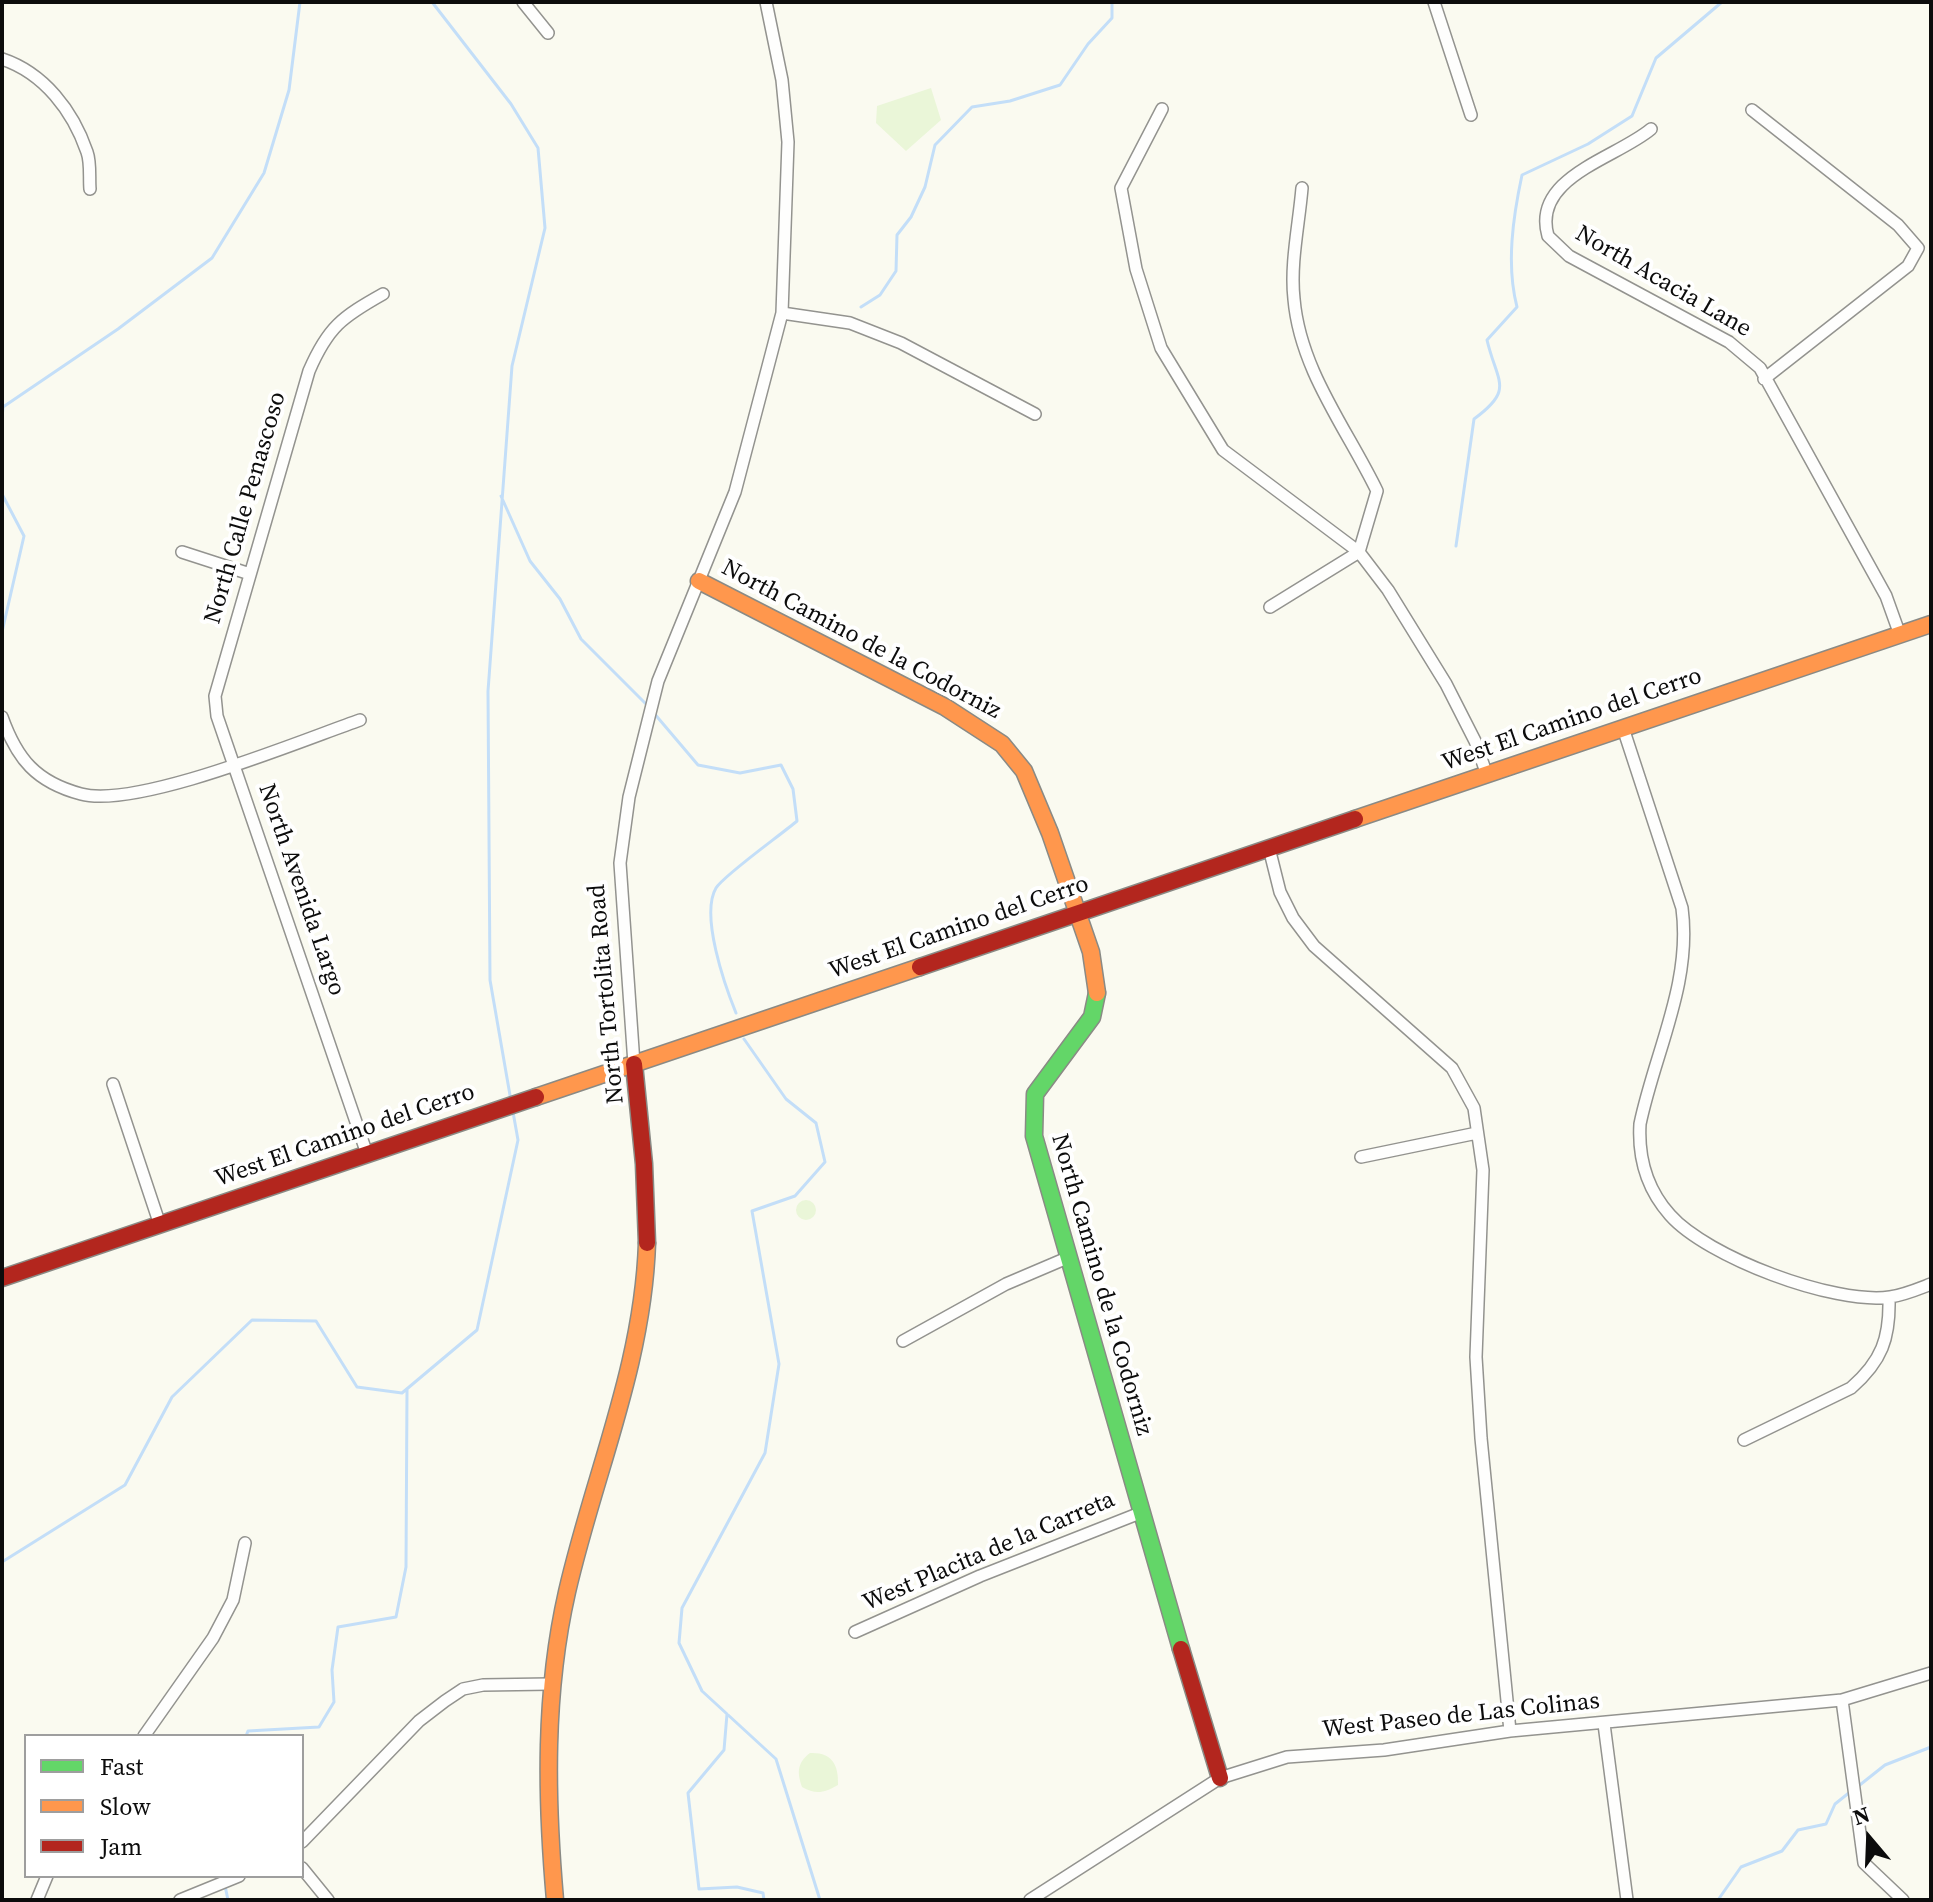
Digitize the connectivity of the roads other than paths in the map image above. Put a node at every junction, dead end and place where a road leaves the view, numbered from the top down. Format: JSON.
{"nodes":[{"id":1,"x":523,"y":2,"type":"edge"},
{"id":2,"x":766,"y":2,"type":"edge"},
{"id":3,"x":1434,"y":2,"type":"edge"},
{"id":4,"x":548,"y":33,"type":"dead end"},
{"id":5,"x":2,"y":59,"type":"edge"},
{"id":6,"x":1162,"y":109,"type":"dead end"},
{"id":7,"x":1752,"y":110,"type":"dead end"},
{"id":8,"x":1471,"y":115,"type":"dead end"},
{"id":9,"x":1651,"y":129,"type":"dead end"},
{"id":10,"x":1302,"y":188,"type":"dead end"},
{"id":11,"x":90,"y":189,"type":"dead end"},
{"id":12,"x":383,"y":294,"type":"dead end"},
{"id":13,"x":782,"y":313,"type":"junction"},
{"id":14,"x":1764,"y":379,"type":"junction"},
{"id":15,"x":1035,"y":414,"type":"dead end"},
{"id":16,"x":182,"y":552,"type":"dead end"},
{"id":17,"x":1359,"y":552,"type":"junction"},
{"id":18,"x":250,"y":574,"type":"junction"},
{"id":19,"x":699,"y":581,"type":"junction"},
{"id":20,"x":1270,"y":607,"type":"dead end"},
{"id":21,"x":1931,"y":624,"type":"edge"},
{"id":22,"x":1900,"y":635,"type":"junction"},
{"id":23,"x":2,"y":717,"type":"edge"},
{"id":24,"x":360,"y":720,"type":"dead end"},
{"id":25,"x":1623,"y":728,"type":"junction"},
{"id":26,"x":235,"y":763,"type":"junction"},
{"id":27,"x":1487,"y":775,"type":"junction"},
{"id":28,"x":1269,"y":848,"type":"junction"},
{"id":29,"x":1078,"y":913,"type":"junction"},
{"id":30,"x":634,"y":1064,"type":"junction"},
{"id":31,"x":113,"y":1084,"type":"dead end"},
{"id":32,"x":1477,"y":1133,"type":"junction"},
{"id":33,"x":367,"y":1154,"type":"junction"},
{"id":34,"x":1361,"y":1157,"type":"dead end"},
{"id":35,"x":160,"y":1225,"type":"junction"},
{"id":36,"x":1067,"y":1258,"type":"junction"},
{"id":37,"x":2,"y":1278,"type":"edge"},
{"id":38,"x":1931,"y":1284,"type":"edge"},
{"id":39,"x":1889,"y":1298,"type":"junction"},
{"id":40,"x":903,"y":1341,"type":"dead end"},
{"id":41,"x":1744,"y":1440,"type":"dead end"},
{"id":42,"x":1140,"y":1513,"type":"junction"},
{"id":43,"x":245,"y":1543,"type":"dead end"},
{"id":44,"x":855,"y":1632,"type":"dead end"},
{"id":45,"x":1931,"y":1673,"type":"edge"},
{"id":46,"x":550,"y":1684,"type":"junction"},
{"id":47,"x":1842,"y":1700,"type":"junction"},
{"id":48,"x":1604,"y":1724,"type":"junction"},
{"id":49,"x":1510,"y":1731,"type":"junction"},
{"id":50,"x":145,"y":1734,"type":"edge"},
{"id":51,"x":1220,"y":1778,"type":"junction"},
{"id":52,"x":304,"y":1840,"type":"edge"},
{"id":53,"x":304,"y":1870,"type":"edge"},
{"id":54,"x":46,"y":1878,"type":"edge"},
{"id":55,"x":234,"y":1878,"type":"edge"},
{"id":56,"x":37,"y":1900,"type":"edge"},
{"id":57,"x":180,"y":1900,"type":"edge"},
{"id":58,"x":328,"y":1900,"type":"edge"},
{"id":59,"x":555,"y":1900,"type":"edge"},
{"id":60,"x":1030,"y":1900,"type":"edge"},
{"id":61,"x":1627,"y":1900,"type":"edge"},
{"id":62,"x":1903,"y":1900,"type":"edge"}],
"edges":[{"from":1,"to":4,"type":"street"},
{"from":2,"to":13,"type":"street","name":"North Tortolita Road"},
{"from":3,"to":8,"type":"street"},
{"from":5,"to":11,"type":"street"},
{"from":6,"to":17,"type":"street"},
{"from":7,"to":14,"type":"street"},
{"from":9,"to":14,"type":"street","name":"North Acacia Lane"},
{"from":10,"to":17,"type":"street"},
{"from":12,"to":18,"type":"street","name":"North Calle Penascoso"},
{"from":13,"to":15,"type":"street"},
{"from":13,"to":19,"type":"street","name":"North Tortolita Road"},
{"from":14,"to":22,"type":"street","name":"North Acacia Lane"},
{"from":16,"to":18,"type":"street"},
{"from":17,"to":20,"type":"street"},
{"from":17,"to":27,"type":"street"},
{"from":18,"to":26,"type":"street","name":"North Calle Penascoso"},
{"from":19,"to":29,"type":"street","name":"North Camino de la Codorniz"},
{"from":19,"to":30,"type":"street","name":"North Tortolita Road"},
{"from":21,"to":22,"type":"street","name":"West El Camino del Cerro"},
{"from":22,"to":25,"type":"street","name":"West El Camino del Cerro"},
{"from":23,"to":26,"type":"street","name":"North Avenida Largo"},
{"from":24,"to":26,"type":"street"},
{"from":25,"to":27,"type":"street","name":"West El Camino del Cerro"},
{"from":25,"to":39,"type":"street"},
{"from":26,"to":33,"type":"street","name":"North Avenida Largo"},
{"from":27,"to":28,"type":"street","name":"West El Camino del Cerro"},
{"from":28,"to":29,"type":"street","name":"West El Camino del Cerro"},
{"from":28,"to":32,"type":"street"},
{"from":29,"to":30,"type":"street","name":"West El Camino del Cerro"},
{"from":29,"to":36,"type":"street","name":"North Camino de la Codorniz"},
{"from":30,"to":33,"type":"street","name":"West El Camino del Cerro"},
{"from":30,"to":46,"type":"street","name":"North Tortolita Road"},
{"from":31,"to":35,"type":"street"},
{"from":32,"to":34,"type":"street"},
{"from":32,"to":49,"type":"street"},
{"from":33,"to":35,"type":"street","name":"West El Camino del Cerro"},
{"from":35,"to":37,"type":"street","name":"West El Camino del Cerro"},
{"from":36,"to":40,"type":"street"},
{"from":36,"to":42,"type":"street","name":"North Camino de la Codorniz"},
{"from":38,"to":39,"type":"street"},
{"from":39,"to":41,"type":"street"},
{"from":42,"to":44,"type":"street","name":"West Placita de la Carreta"},
{"from":42,"to":51,"type":"street","name":"North Camino de la Codorniz"},
{"from":43,"to":50,"type":"street"},
{"from":45,"to":47,"type":"street","name":"West Paseo de Las Colinas"},
{"from":46,"to":52,"type":"street"},
{"from":46,"to":59,"type":"street","name":"North Tortolita Road"},
{"from":47,"to":48,"type":"street","name":"West Paseo de Las Colinas"},
{"from":47,"to":62,"type":"street"},
{"from":48,"to":49,"type":"street","name":"West Paseo de Las Colinas"},
{"from":48,"to":61,"type":"street"},
{"from":49,"to":51,"type":"street","name":"West Paseo de Las Colinas"},
{"from":51,"to":60,"type":"street","name":"West Paseo de Las Colinas"},
{"from":53,"to":58,"type":"street"},
{"from":54,"to":56,"type":"street"},
{"from":55,"to":57,"type":"street"}]}
